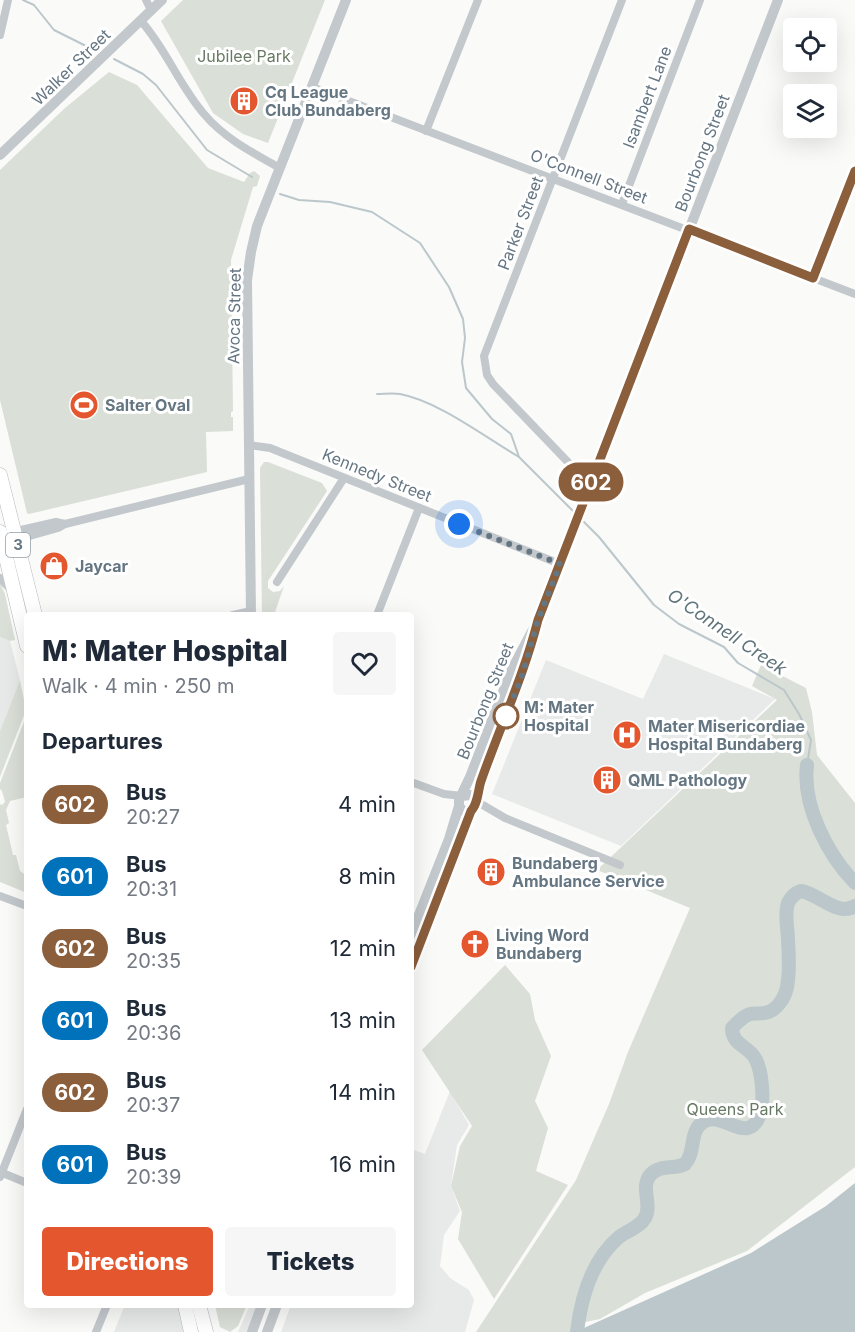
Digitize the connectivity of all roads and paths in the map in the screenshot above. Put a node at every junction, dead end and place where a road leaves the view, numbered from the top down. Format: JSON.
{"nodes":[{"id":1,"x":8,"y":0,"type":"edge"},
{"id":2,"x":146,"y":0,"type":"edge"},
{"id":3,"x":162,"y":0,"type":"edge"},
{"id":4,"x":346,"y":0,"type":"edge"},
{"id":5,"x":477,"y":0,"type":"edge"},
{"id":6,"x":622,"y":0,"type":"edge"},
{"id":7,"x":700,"y":0,"type":"edge"},
{"id":8,"x":778,"y":0,"type":"edge"},
{"id":9,"x":152,"y":10,"type":"junction"},
{"id":10,"x":141,"y":21,"type":"junction"},
{"id":11,"x":0,"y":35,"type":"edge"},
{"id":12,"x":312,"y":87,"type":"junction"},
{"id":13,"x":426,"y":131,"type":"junction"},
{"id":14,"x":0,"y":155,"type":"edge"},
{"id":15,"x":280,"y":168,"type":"junction"},
{"id":16,"x":855,"y":171,"type":"edge"},
{"id":17,"x":554,"y":178,"type":"junction"},
{"id":18,"x":622,"y":204,"type":"junction"},
{"id":19,"x":689,"y":229,"type":"junction"},
{"id":20,"x":813,"y":278,"type":"junction"},
{"id":21,"x":855,"y":294,"type":"edge"},
{"id":22,"x":249,"y":445,"type":"junction"},
{"id":23,"x":0,"y":475,"type":"edge"},
{"id":24,"x":344,"y":478,"type":"junction"},
{"id":25,"x":249,"y":479,"type":"junction"},
{"id":26,"x":590,"y":485,"type":"junction"},
{"id":27,"x":419,"y":508,"type":"junction"},
{"id":28,"x":5,"y":538,"type":"edge"},
{"id":29,"x":560,"y":564,"type":"junction"},
{"id":30,"x":0,"y":578,"type":"edge"},
{"id":31,"x":277,"y":582,"type":"dead end"},
{"id":32,"x":17,"y":602,"type":"junction"},
{"id":33,"x":34,"y":612,"type":"edge"},
{"id":34,"x":251,"y":612,"type":"edge"},
{"id":35,"x":378,"y":612,"type":"edge"},
{"id":36,"x":24,"y":633,"type":"edge"},
{"id":37,"x":518,"y":671,"type":"junction"},
{"id":38,"x":414,"y":783,"type":"edge"},
{"id":39,"x":460,"y":801,"type":"junction"},
{"id":40,"x":474,"y":806,"type":"junction"},
{"id":41,"x":620,"y":865,"type":"dead end"},
{"id":42,"x":0,"y":896,"type":"edge"},
{"id":43,"x":24,"y":905,"type":"edge"},
{"id":44,"x":414,"y":927,"type":"edge"},
{"id":45,"x":414,"y":959,"type":"edge"},
{"id":46,"x":24,"y":1116,"type":"edge"},
{"id":47,"x":1,"y":1174,"type":"edge"},
{"id":48,"x":24,"y":1182,"type":"edge"},
{"id":49,"x":106,"y":1308,"type":"edge"},
{"id":50,"x":186,"y":1308,"type":"edge"},
{"id":51,"x":200,"y":1308,"type":"edge"},
{"id":52,"x":201,"y":1308,"type":"edge"},
{"id":53,"x":261,"y":1308,"type":"edge"},
{"id":54,"x":276,"y":1308,"type":"edge"},
{"id":55,"x":252,"y":1331,"type":"edge"},
{"id":56,"x":96,"y":1332,"type":"edge"},
{"id":57,"x":191,"y":1332,"type":"edge"},
{"id":58,"x":206,"y":1332,"type":"edge"},
{"id":59,"x":213,"y":1332,"type":"edge"},
{"id":60,"x":267,"y":1332,"type":"edge"}],
"edges":[{"from":1,"to":11,"type":"street"},
{"from":2,"to":9,"type":"street"},
{"from":3,"to":9,"type":"street","name":"Walker Street"},
{"from":4,"to":12,"type":"street","name":"Avoca Street"},
{"from":5,"to":13,"type":"street"},
{"from":6,"to":17,"type":"street","name":"Parker Street"},
{"from":7,"to":18,"type":"street","name":"Isambert Lane"},
{"from":8,"to":19,"type":"street","name":"Bourbong Street"},
{"from":9,"to":10,"type":"street","name":"Walker Street"},
{"from":10,"to":14,"type":"street","name":"Walker Street"},
{"from":10,"to":15,"type":"street"},
{"from":12,"to":13,"type":"street","name":"O'Connell Street"},
{"from":12,"to":15,"type":"street","name":"Avoca Street"},
{"from":13,"to":17,"type":"street","name":"O'Connell Street"},
{"from":15,"to":22,"type":"street","name":"Avoca Street"},
{"from":16,"to":20,"type":"street"},
{"from":17,"to":18,"type":"street","name":"O'Connell Street"},
{"from":17,"to":26,"type":"street","name":"Parker Street"},
{"from":18,"to":19,"type":"street","name":"O'Connell Street"},
{"from":19,"to":20,"type":"street","name":"O'Connell Street"},
{"from":19,"to":26,"type":"street","name":"Bourbong Street"},
{"from":20,"to":21,"type":"street","name":"O'Connell Street"},
{"from":22,"to":24,"type":"street","name":"Kennedy Street"},
{"from":22,"to":25,"type":"street","name":"Avoca Street"},
{"from":23,"to":28,"type":"highway","number":"3"},
{"from":24,"to":27,"type":"street","name":"Kennedy Street"},
{"from":24,"to":31,"type":"street"},
{"from":25,"to":28,"type":"street"},
{"from":25,"to":34,"type":"street","name":"Avoca Street"},
{"from":26,"to":29,"type":"street","name":"Bourbong Street"},
{"from":27,"to":29,"type":"street","name":"Kennedy Street"},
{"from":27,"to":35,"type":"street"},
{"from":28,"to":32,"type":"highway","number":"3"},
{"from":28,"to":33,"type":"highway","number":"3"},
{"from":29,"to":37,"type":"street","name":"Bourbong Street"},
{"from":30,"to":32,"type":"street"},
{"from":32,"to":36,"type":"highway","number":"3"},
{"from":37,"to":39,"type":"street","name":"Bourbong Street"},
{"from":37,"to":40,"type":"street","name":"Bourbong Street"},
{"from":38,"to":39,"type":"street"},
{"from":39,"to":40,"type":"street"},
{"from":39,"to":40,"type":"street"},
{"from":39,"to":44,"type":"street","name":"Bourbong Street"},
{"from":40,"to":41,"type":"street"},
{"from":40,"to":45,"type":"street","name":"Bourbong Street"},
{"from":42,"to":43,"type":"street"},
{"from":46,"to":47,"type":"street"},
{"from":47,"to":48,"type":"street"},
{"from":49,"to":56,"type":"street"},
{"from":50,"to":57,"type":"highway"},
{"from":51,"to":58,"type":"highway"},
{"from":52,"to":59,"type":"street"},
{"from":53,"to":55,"type":"street"},
{"from":54,"to":60,"type":"street"}]}
